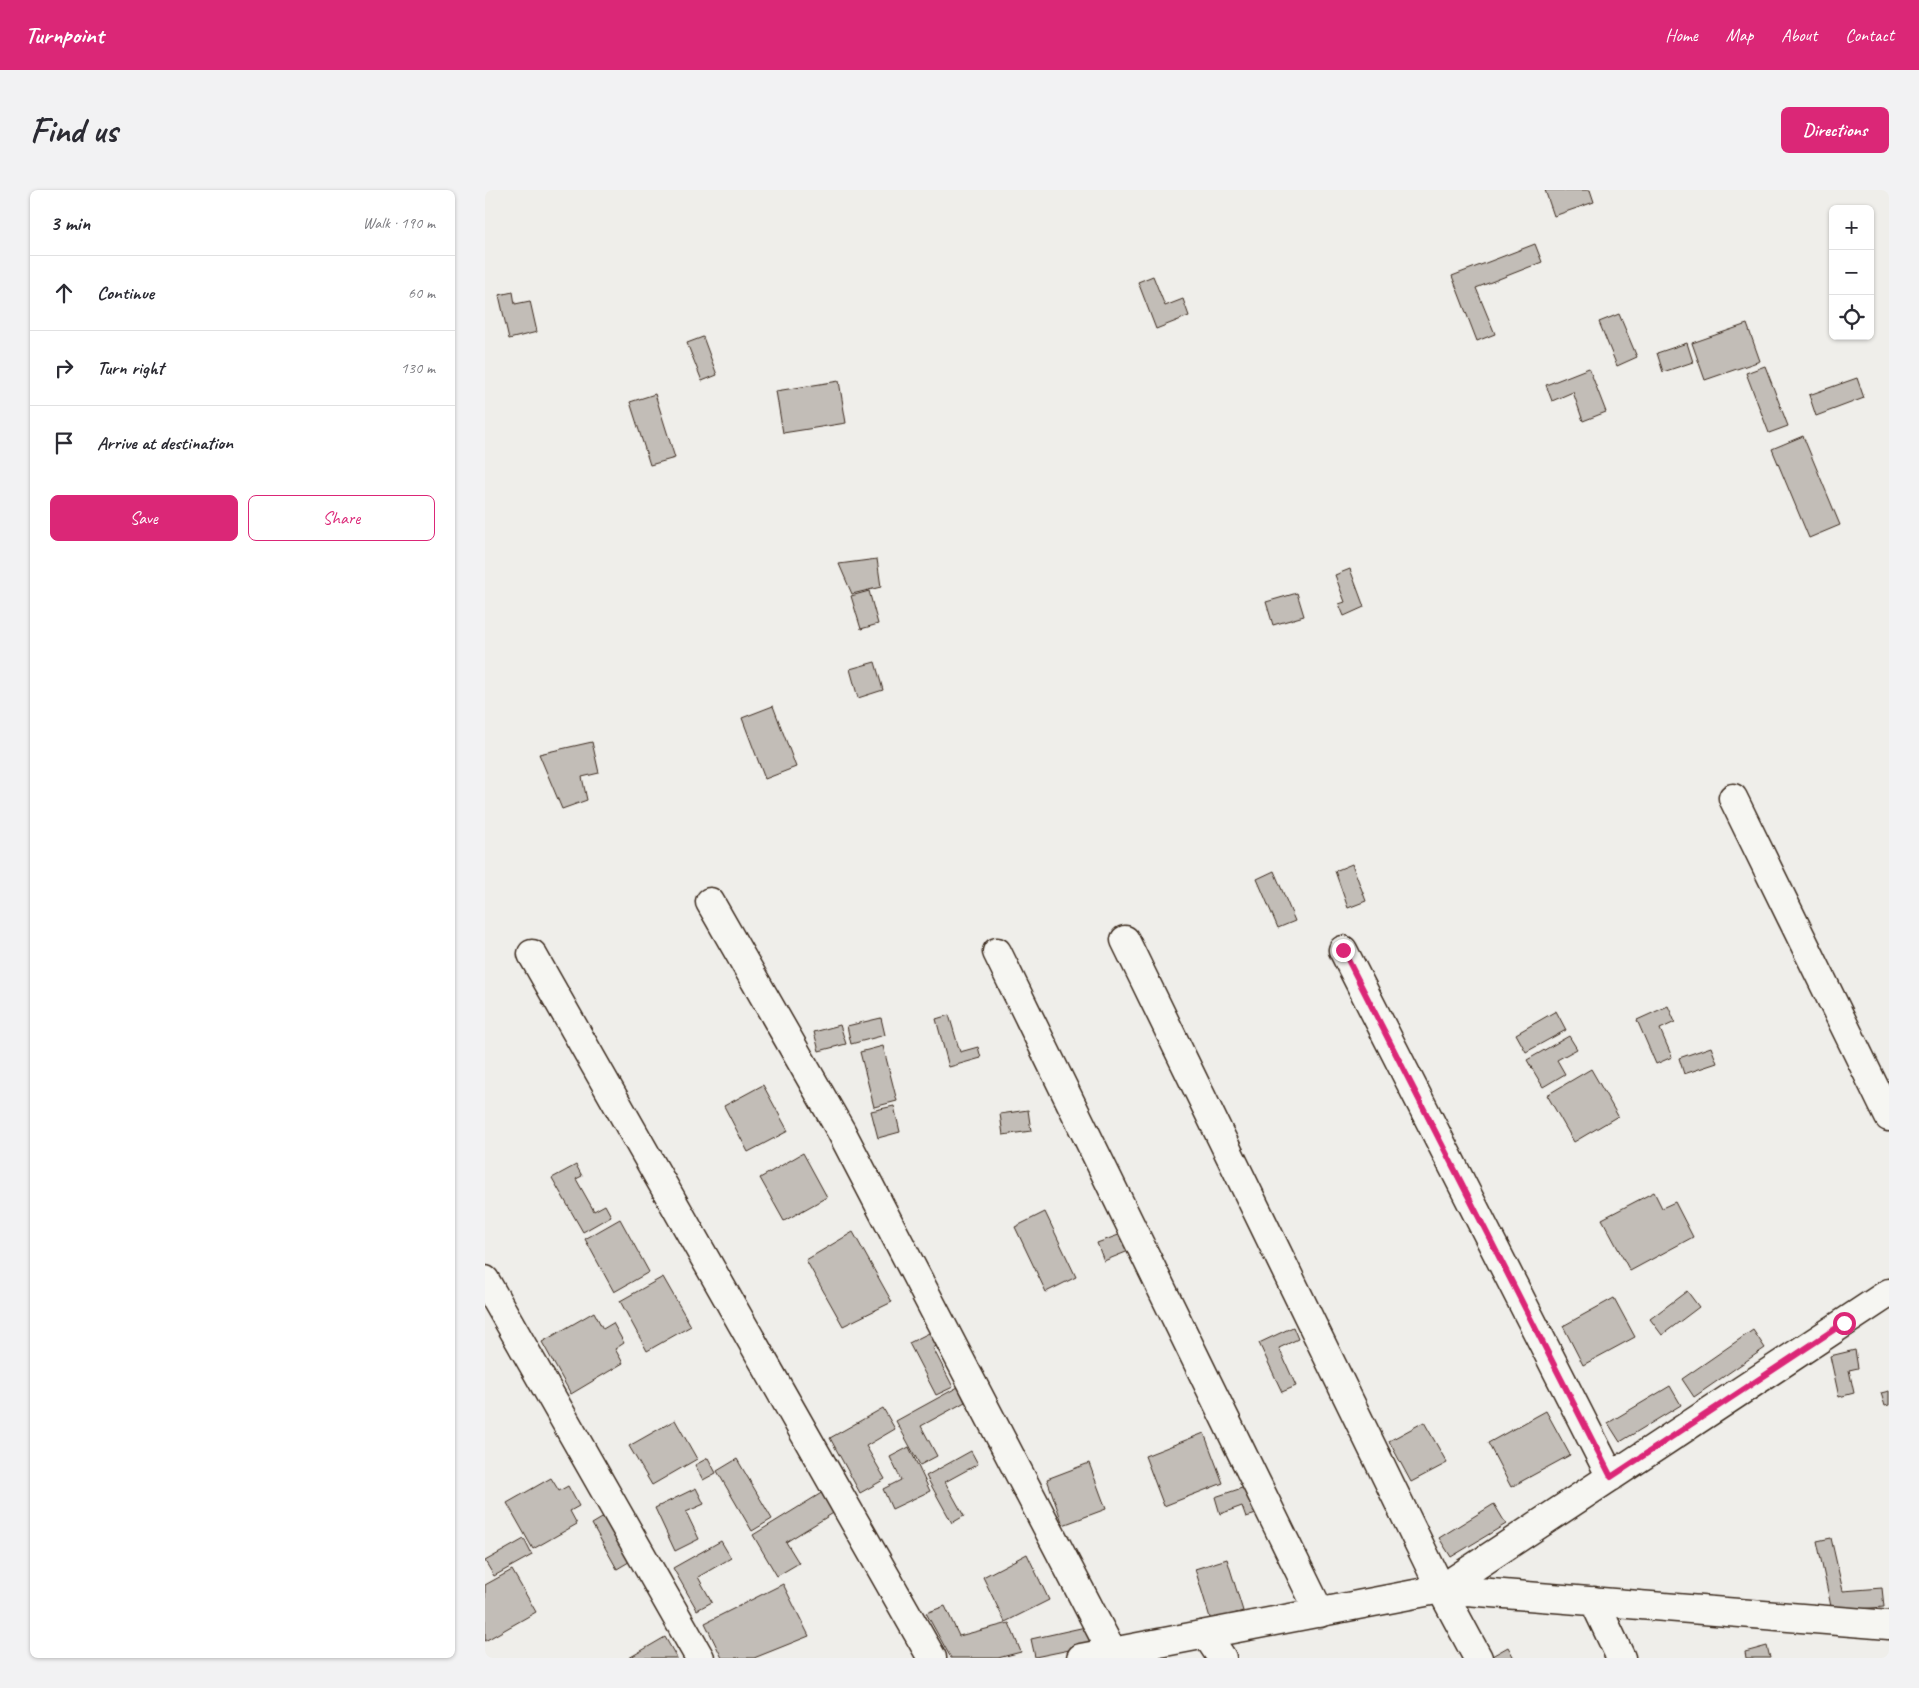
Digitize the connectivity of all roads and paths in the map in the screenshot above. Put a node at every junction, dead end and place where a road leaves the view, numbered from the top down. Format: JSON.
{"nodes":[{"id":1,"x":1733,"y":798,"type":"dead end"},
{"id":2,"x":710,"y":902,"type":"dead end"},
{"id":3,"x":1125,"y":940,"type":"dead end"},
{"id":4,"x":1343,"y":950,"type":"dead end"},
{"id":5,"x":997,"y":952,"type":"dead end"},
{"id":6,"x":532,"y":954,"type":"dead end"},
{"id":7,"x":1889,"y":1117,"type":"edge"},
{"id":8,"x":485,"y":1280,"type":"edge"},
{"id":9,"x":1889,"y":1293,"type":"edge"},
{"id":10,"x":1611,"y":1477,"type":"junction"},
{"id":11,"x":1441,"y":1590,"type":"junction"},
{"id":12,"x":1593,"y":1601,"type":"junction"},
{"id":13,"x":1320,"y":1613,"type":"junction"},
{"id":14,"x":1889,"y":1625,"type":"edge"},
{"id":15,"x":1206,"y":1634,"type":"junction"},
{"id":16,"x":1113,"y":1655,"type":"edge"},
{"id":17,"x":700,"y":1658,"type":"edge"},
{"id":18,"x":932,"y":1658,"type":"edge"},
{"id":19,"x":1081,"y":1658,"type":"edge"},
{"id":20,"x":1222,"y":1658,"type":"edge"},
{"id":21,"x":1478,"y":1658,"type":"edge"},
{"id":22,"x":1621,"y":1658,"type":"edge"}],
"edges":[{"from":1,"to":7,"type":"street"},
{"from":2,"to":16,"type":"street"},
{"from":3,"to":11,"type":"street"},
{"from":4,"to":10,"type":"street"},
{"from":5,"to":13,"type":"street"},
{"from":6,"to":18,"type":"street"},
{"from":8,"to":17,"type":"street"},
{"from":9,"to":10,"type":"street"},
{"from":10,"to":11,"type":"street"},
{"from":11,"to":12,"type":"street"},
{"from":11,"to":13,"type":"street"},
{"from":11,"to":21,"type":"street"},
{"from":12,"to":14,"type":"street"},
{"from":12,"to":22,"type":"street"},
{"from":13,"to":15,"type":"street"},
{"from":15,"to":16,"type":"street"},
{"from":15,"to":20,"type":"street"},
{"from":16,"to":19,"type":"street"}]}
